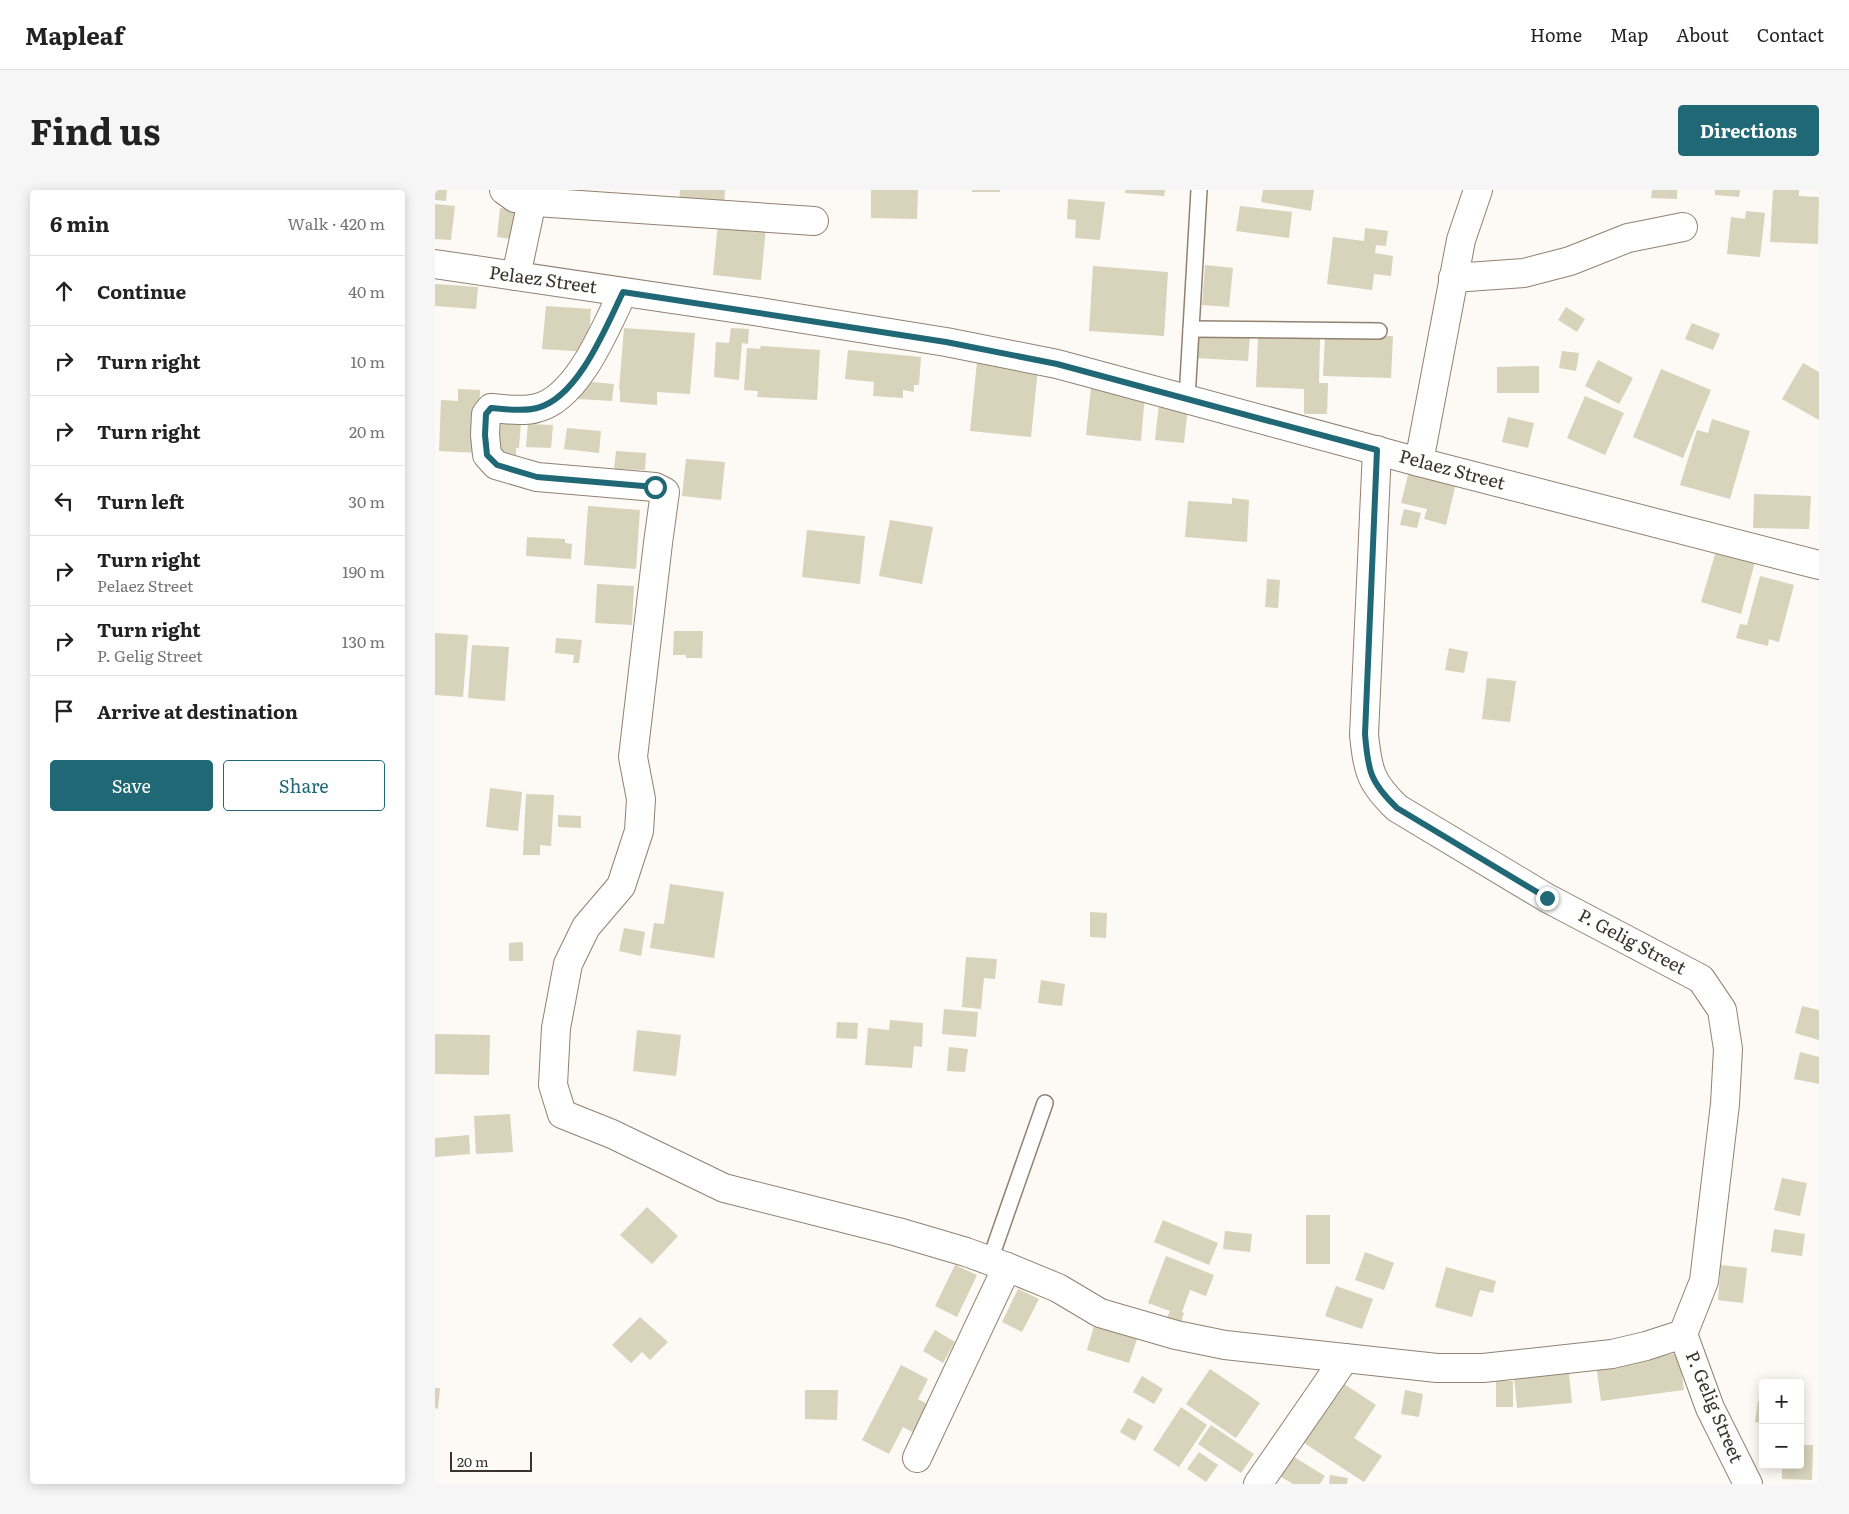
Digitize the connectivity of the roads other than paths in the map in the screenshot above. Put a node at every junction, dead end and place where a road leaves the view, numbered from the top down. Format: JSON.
{"nodes":[{"id":1,"x":504,"y":190,"type":"edge"},
{"id":2,"x":1199,"y":190,"type":"edge"},
{"id":3,"x":1478,"y":190,"type":"edge"},
{"id":4,"x":532,"y":201,"type":"junction"},
{"id":5,"x":814,"y":221,"type":"dead end"},
{"id":6,"x":1683,"y":227,"type":"dead end"},
{"id":7,"x":435,"y":264,"type":"edge"},
{"id":8,"x":516,"y":276,"type":"junction"},
{"id":9,"x":1453,"y":278,"type":"junction"},
{"id":10,"x":623,"y":292,"type":"junction"},
{"id":11,"x":1191,"y":329,"type":"junction"},
{"id":12,"x":1379,"y":331,"type":"dead end"},
{"id":13,"x":1187,"y":399,"type":"junction"},
{"id":14,"x":1377,"y":450,"type":"junction"},
{"id":15,"x":1419,"y":462,"type":"junction"},
{"id":16,"x":1819,"y":566,"type":"edge"},
{"id":17,"x":1045,"y":1103,"type":"dead end"},
{"id":18,"x":999,"y":1264,"type":"junction"},
{"id":19,"x":1683,"y":1334,"type":"junction"},
{"id":20,"x":1345,"y":1358,"type":"junction"},
{"id":21,"x":917,"y":1458,"type":"dead end"},
{"id":22,"x":1258,"y":1484,"type":"edge"},
{"id":23,"x":1747,"y":1484,"type":"edge"}],
"edges":[{"from":1,"to":4,"type":"street"},
{"from":2,"to":11,"type":"lane"},
{"from":3,"to":9,"type":"street"},
{"from":4,"to":5,"type":"street"},
{"from":4,"to":8,"type":"street"},
{"from":6,"to":9,"type":"street"},
{"from":7,"to":8,"type":"street","name":"Pelaez Street"},
{"from":8,"to":10,"type":"street","name":"Pelaez Street"},
{"from":9,"to":15,"type":"street"},
{"from":10,"to":13,"type":"street","name":"Pelaez Street"},
{"from":10,"to":18,"type":"street"},
{"from":11,"to":12,"type":"lane"},
{"from":11,"to":13,"type":"lane"},
{"from":13,"to":14,"type":"street","name":"Pelaez Street"},
{"from":14,"to":15,"type":"street","name":"Pelaez Street"},
{"from":14,"to":19,"type":"street","name":"P. Gelig Street"},
{"from":15,"to":16,"type":"street","name":"Pelaez Street"},
{"from":17,"to":18,"type":"lane"},
{"from":18,"to":20,"type":"street"},
{"from":18,"to":21,"type":"street"},
{"from":19,"to":20,"type":"street"},
{"from":19,"to":23,"type":"street","name":"P. Gelig Street"},
{"from":20,"to":22,"type":"street"}]}
